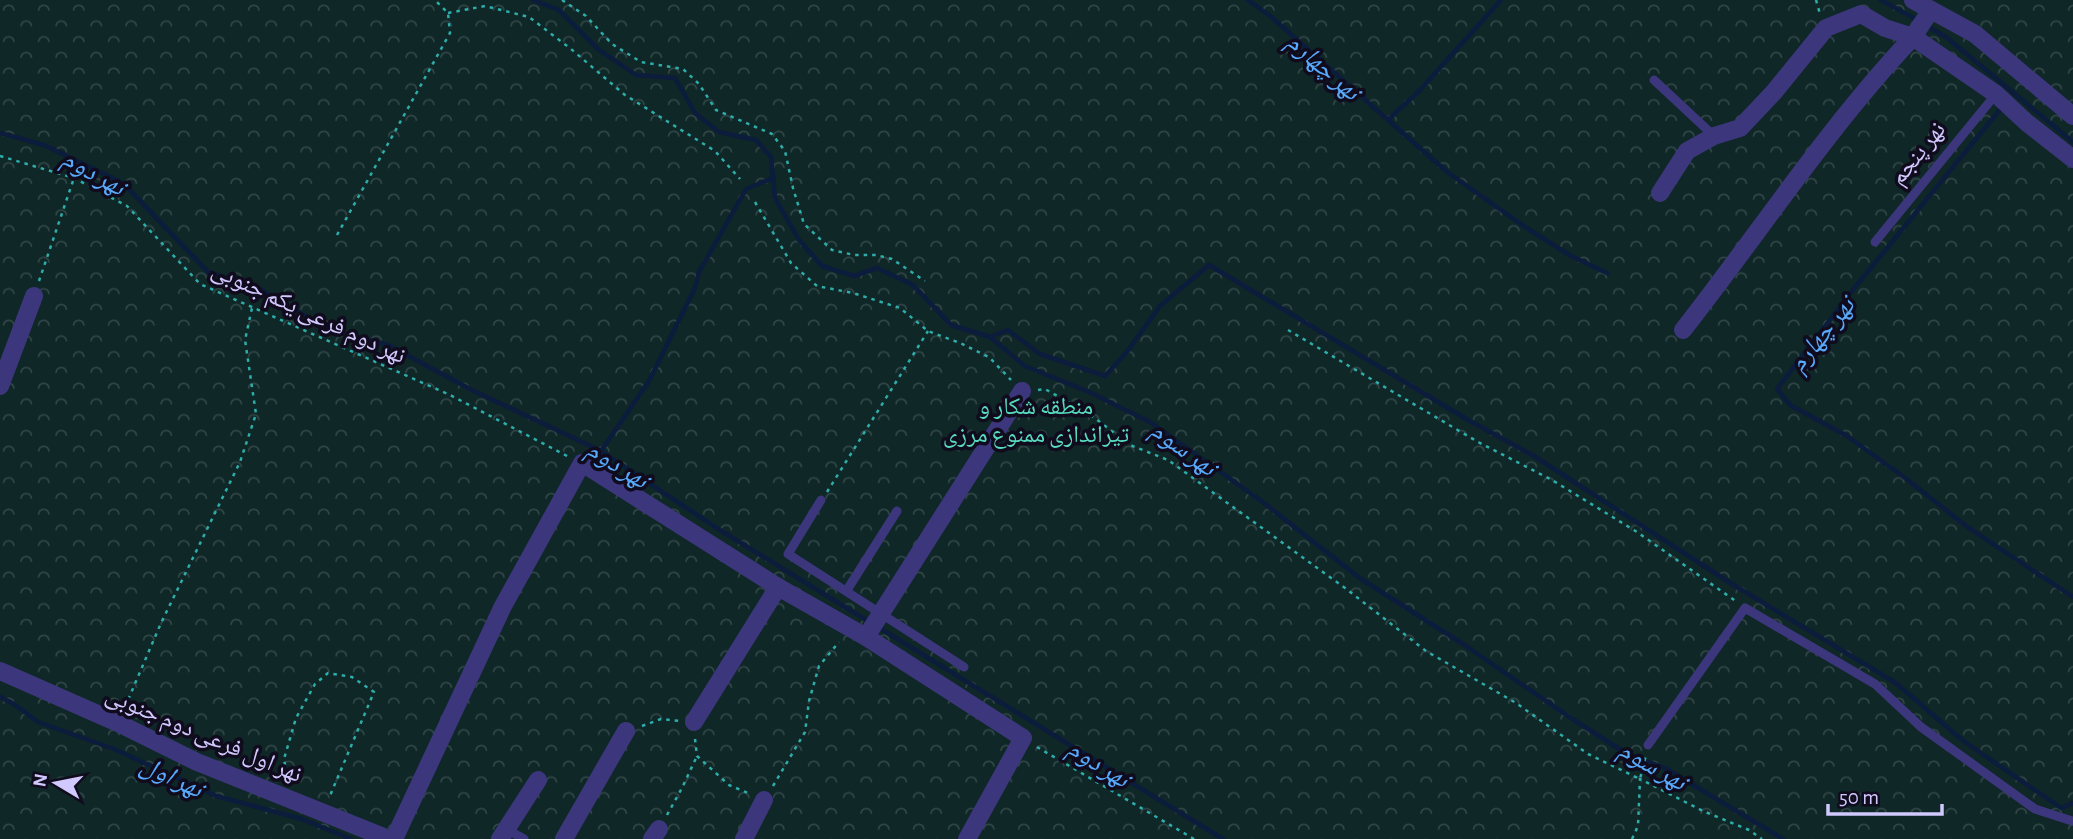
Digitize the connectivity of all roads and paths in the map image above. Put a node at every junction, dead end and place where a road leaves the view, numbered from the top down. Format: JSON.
{"nodes":[{"id":1,"x":435,"y":0,"type":"edge"},
{"id":2,"x":562,"y":0,"type":"edge"},
{"id":3,"x":1913,"y":0,"type":"edge"},
{"id":4,"x":449,"y":13,"type":"junction"},
{"id":5,"x":1922,"y":23,"type":"junction"},
{"id":6,"x":1654,"y":80,"type":"dead end"},
{"id":7,"x":2003,"y":100,"type":"junction"},
{"id":8,"x":2073,"y":116,"type":"edge"},
{"id":9,"x":1714,"y":136,"type":"junction"},
{"id":10,"x":0,"y":156,"type":"edge"},
{"id":11,"x":2073,"y":159,"type":"edge"},
{"id":12,"x":74,"y":178,"type":"junction"},
{"id":13,"x":740,"y":179,"type":"dead end"},
{"id":14,"x":1660,"y":193,"type":"dead end"},
{"id":15,"x":755,"y":202,"type":"dead end"},
{"id":16,"x":337,"y":235,"type":"dead end"},
{"id":17,"x":1875,"y":242,"type":"dead end"},
{"id":18,"x":925,"y":281,"type":"dead end"},
{"id":19,"x":34,"y":296,"type":"joint"},
{"id":20,"x":252,"y":308,"type":"junction"},
{"id":21,"x":1288,"y":330,"type":"dead end"},
{"id":22,"x":1683,"y":330,"type":"dead end"},
{"id":23,"x":928,"y":331,"type":"junction"},
{"id":24,"x":0,"y":386,"type":"edge"},
{"id":25,"x":1022,"y":391,"type":"junction"},
{"id":26,"x":582,"y":463,"type":"junction"},
{"id":27,"x":821,"y":500,"type":"joint"},
{"id":28,"x":897,"y":511,"type":"dead end"},
{"id":29,"x":778,"y":587,"type":"junction"},
{"id":30,"x":847,"y":590,"type":"junction"},
{"id":31,"x":1745,"y":608,"type":"junction"},
{"id":32,"x":875,"y":624,"type":"junction"},
{"id":33,"x":850,"y":628,"type":"junction"},
{"id":34,"x":964,"y":667,"type":"dead end"},
{"id":35,"x":0,"y":671,"type":"edge"},
{"id":36,"x":694,"y":722,"type":"junction"},
{"id":37,"x":118,"y":723,"type":"junction"},
{"id":38,"x":625,"y":731,"type":"joint"},
{"id":39,"x":1023,"y":738,"type":"junction"},
{"id":40,"x":1648,"y":745,"type":"dead end"},
{"id":41,"x":697,"y":755,"type":"junction"},
{"id":42,"x":1642,"y":769,"type":"dead end"},
{"id":43,"x":1640,"y":779,"type":"junction"},
{"id":44,"x":538,"y":780,"type":"dead end"},
{"id":45,"x":291,"y":799,"type":"junction"},
{"id":46,"x":764,"y":800,"type":"junction"},
{"id":47,"x":323,"y":812,"type":"junction"},
{"id":48,"x":2073,"y":821,"type":"edge"},
{"id":49,"x":503,"y":834,"type":"edge"},
{"id":50,"x":655,"y":834,"type":"edge"},
{"id":51,"x":392,"y":839,"type":"edge"},
{"id":52,"x":524,"y":839,"type":"edge"},
{"id":53,"x":564,"y":839,"type":"edge"},
{"id":54,"x":744,"y":839,"type":"edge"},
{"id":55,"x":967,"y":839,"type":"edge"},
{"id":56,"x":1194,"y":839,"type":"edge"},
{"id":57,"x":1633,"y":839,"type":"edge"},
{"id":58,"x":1762,"y":839,"type":"edge"}],
"edges":[{"from":1,"to":4,"type":"path"},
{"from":2,"to":18,"type":"path"},
{"from":3,"to":5,"type":"street"},
{"from":4,"to":13,"type":"path"},
{"from":4,"to":16,"type":"path"},
{"from":5,"to":7,"type":"street"},
{"from":5,"to":8,"type":"street"},
{"from":5,"to":9,"type":"street"},
{"from":5,"to":22,"type":"street"},
{"from":6,"to":9,"type":"lane"},
{"from":7,"to":11,"type":"street"},
{"from":7,"to":17,"type":"lane","name":"نهر پنجم"},
{"from":9,"to":14,"type":"street"},
{"from":10,"to":12,"type":"path","name":"نهر دوم فرعی یکم جنوبی"},
{"from":12,"to":19,"type":"path"},
{"from":12,"to":20,"type":"path","name":"نهر دوم فرعی یکم جنوبی"},
{"from":15,"to":23,"type":"path"},
{"from":19,"to":24,"type":"street"},
{"from":20,"to":26,"type":"path","name":"نهر دوم فرعی یکم جنوبی"},
{"from":20,"to":37,"type":"path"},
{"from":21,"to":31,"type":"path"},
{"from":23,"to":25,"type":"path"},
{"from":23,"to":27,"type":"path"},
{"from":25,"to":32,"type":"street"},
{"from":25,"to":43,"type":"path"},
{"from":26,"to":29,"type":"street"},
{"from":26,"to":51,"type":"street"},
{"from":27,"to":30,"type":"lane"},
{"from":28,"to":30,"type":"lane"},
{"from":29,"to":33,"type":"street"},
{"from":29,"to":36,"type":"street"},
{"from":30,"to":32,"type":"lane"},
{"from":31,"to":40,"type":"lane"},
{"from":31,"to":48,"type":"lane"},
{"from":32,"to":33,"type":"street"},
{"from":32,"to":34,"type":"lane"},
{"from":32,"to":39,"type":"street"},
{"from":33,"to":46,"type":"path"},
{"from":35,"to":37,"type":"street","name":"نهر اول فرعی دوم جنوبی"},
{"from":36,"to":38,"type":"path"},
{"from":36,"to":41,"type":"path"},
{"from":37,"to":45,"type":"street","name":"نهر اول فرعی دوم جنوبی"},
{"from":38,"to":53,"type":"street"},
{"from":39,"to":55,"type":"street"},
{"from":39,"to":56,"type":"path"},
{"from":41,"to":46,"type":"path"},
{"from":41,"to":50,"type":"path"},
{"from":42,"to":43,"type":"path"},
{"from":43,"to":57,"type":"path"},
{"from":43,"to":58,"type":"path"},
{"from":44,"to":49,"type":"street"},
{"from":45,"to":47,"type":"street","name":"نهر اول فرعی دوم جنوبی"},
{"from":45,"to":47,"type":"path"},
{"from":46,"to":54,"type":"street"},
{"from":47,"to":51,"type":"street","name":"نهر اول فرعی دوم جنوبی"},
{"from":49,"to":52,"type":"lane"}]}
